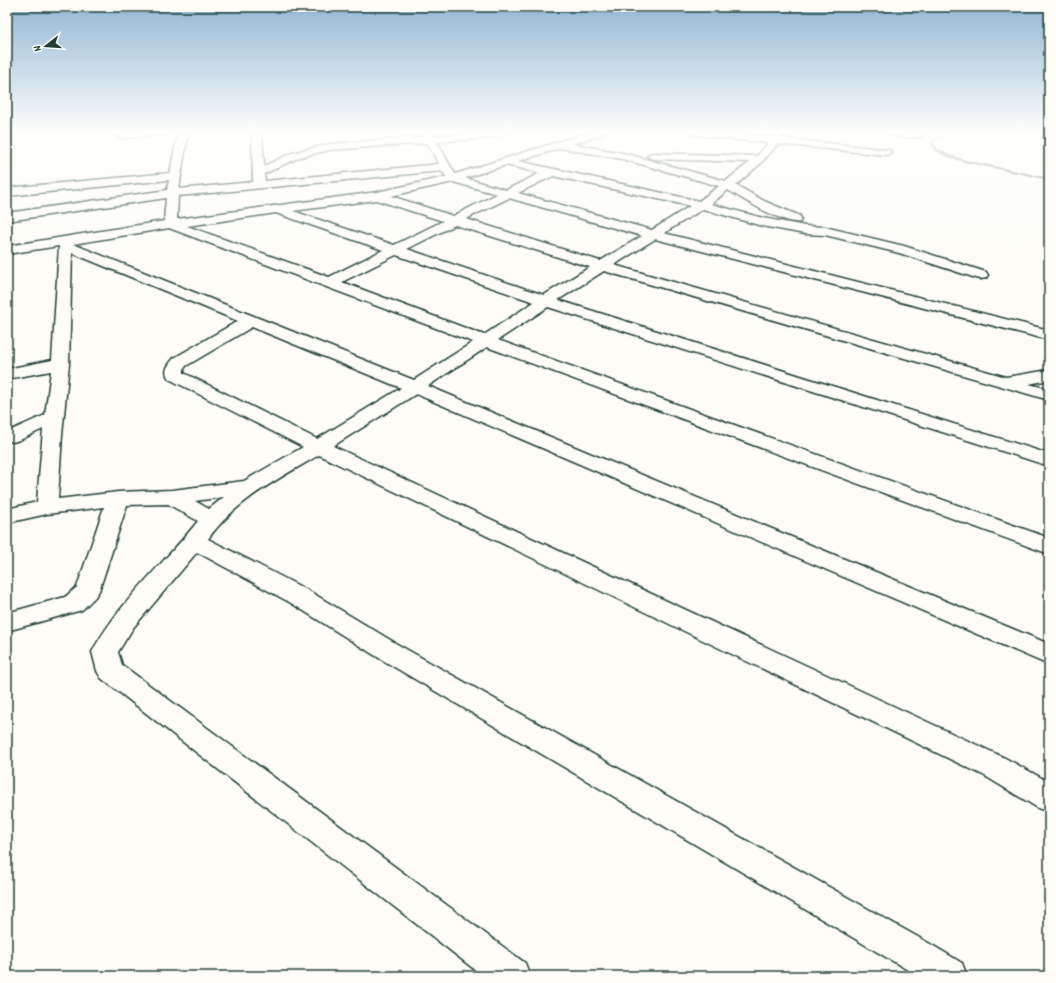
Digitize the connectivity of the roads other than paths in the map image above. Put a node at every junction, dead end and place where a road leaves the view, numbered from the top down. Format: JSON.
{"nodes":[{"id":1,"x":175,"y":178,"type":"edge"},
{"id":2,"x":260,"y":178,"type":"edge"},
{"id":3,"x":291,"y":178,"type":"edge"},
{"id":4,"x":341,"y":178,"type":"edge"},
{"id":5,"x":438,"y":178,"type":"edge"},
{"id":6,"x":463,"y":178,"type":"edge"},
{"id":7,"x":540,"y":178,"type":"edge"},
{"id":8,"x":578,"y":178,"type":"edge"},
{"id":9,"x":702,"y":178,"type":"edge"},
{"id":10,"x":737,"y":178,"type":"edge"},
{"id":11,"x":174,"y":184,"type":"junction"},
{"id":12,"x":259,"y":184,"type":"junction"},
{"id":13,"x":728,"y":185,"type":"junction"},
{"id":14,"x":7,"y":192,"type":"edge"},
{"id":15,"x":508,"y":194,"type":"junction"},
{"id":16,"x":377,"y":196,"type":"junction"},
{"id":17,"x":349,"y":201,"type":"junction"},
{"id":18,"x":701,"y":205,"type":"junction"},
{"id":19,"x":270,"y":211,"type":"junction"},
{"id":20,"x":7,"y":217,"type":"edge"},
{"id":21,"x":456,"y":220,"type":"junction"},
{"id":22,"x":170,"y":224,"type":"junction"},
{"id":23,"x":825,"y":231,"type":"junction"},
{"id":24,"x":655,"y":235,"type":"junction"},
{"id":25,"x":66,"y":243,"type":"junction"},
{"id":26,"x":394,"y":249,"type":"junction"},
{"id":27,"x":7,"y":250,"type":"edge"},
{"id":28,"x":601,"y":266,"type":"junction"},
{"id":29,"x":981,"y":275,"type":"dead end"},
{"id":30,"x":330,"y":282,"type":"junction"},
{"id":31,"x":546,"y":301,"type":"junction"},
{"id":32,"x":252,"y":320,"type":"junction"},
{"id":33,"x":1049,"y":335,"type":"edge"},
{"id":34,"x":486,"y":341,"type":"junction"},
{"id":35,"x":60,"y":364,"type":"junction"},
{"id":36,"x":7,"y":374,"type":"edge"},
{"id":37,"x":1044,"y":385,"type":"edge"},
{"id":38,"x":415,"y":387,"type":"junction"},
{"id":39,"x":55,"y":416,"type":"junction"},
{"id":40,"x":52,"y":435,"type":"junction"},
{"id":41,"x":10,"y":437,"type":"edge"},
{"id":42,"x":318,"y":447,"type":"junction"},
{"id":43,"x":1049,"y":460,"type":"edge"},
{"id":44,"x":249,"y":487,"type":"junction"},
{"id":45,"x":172,"y":497,"type":"junction"},
{"id":46,"x":118,"y":499,"type":"junction"},
{"id":47,"x":46,"y":507,"type":"junction"},
{"id":48,"x":7,"y":516,"type":"edge"},
{"id":49,"x":211,"y":519,"type":"junction"},
{"id":50,"x":194,"y":541,"type":"junction"},
{"id":51,"x":1049,"y":546,"type":"edge"},
{"id":52,"x":7,"y":622,"type":"edge"},
{"id":53,"x":1049,"y":655,"type":"edge"},
{"id":54,"x":1049,"y":798,"type":"edge"},
{"id":55,"x":512,"y":976,"type":"edge"},
{"id":56,"x":949,"y":976,"type":"edge"}],
"edges":[{"from":1,"to":11,"type":"street"},
{"from":2,"to":12,"type":"street"},
{"from":3,"to":12,"type":"street"},
{"from":4,"to":17,"type":"street"},
{"from":5,"to":16,"type":"street"},
{"from":6,"to":15,"type":"street"},
{"from":7,"to":15,"type":"street"},
{"from":8,"to":18,"type":"street"},
{"from":9,"to":13,"type":"street"},
{"from":10,"to":13,"type":"street"},
{"from":11,"to":12,"type":"street"},
{"from":11,"to":14,"type":"street"},
{"from":11,"to":20,"type":"street"},
{"from":11,"to":22,"type":"street"},
{"from":12,"to":19,"type":"street"},
{"from":13,"to":18,"type":"street"},
{"from":13,"to":23,"type":"street"},
{"from":15,"to":21,"type":"street"},
{"from":15,"to":24,"type":"street"},
{"from":16,"to":17,"type":"street"},
{"from":16,"to":21,"type":"street"},
{"from":17,"to":19,"type":"street"},
{"from":18,"to":23,"type":"street"},
{"from":18,"to":24,"type":"street"},
{"from":19,"to":22,"type":"street"},
{"from":19,"to":26,"type":"street"},
{"from":21,"to":26,"type":"street"},
{"from":21,"to":28,"type":"street"},
{"from":22,"to":25,"type":"street"},
{"from":22,"to":30,"type":"street"},
{"from":23,"to":29,"type":"street"},
{"from":24,"to":28,"type":"street"},
{"from":24,"to":33,"type":"street"},
{"from":25,"to":27,"type":"street"},
{"from":25,"to":32,"type":"street"},
{"from":25,"to":35,"type":"street"},
{"from":26,"to":30,"type":"street"},
{"from":26,"to":31,"type":"street"},
{"from":28,"to":31,"type":"street"},
{"from":28,"to":37,"type":"street"},
{"from":30,"to":34,"type":"street"},
{"from":31,"to":34,"type":"street"},
{"from":31,"to":43,"type":"street"},
{"from":32,"to":38,"type":"street"},
{"from":32,"to":42,"type":"street"},
{"from":34,"to":38,"type":"street"},
{"from":34,"to":51,"type":"street"},
{"from":35,"to":36,"type":"street"},
{"from":35,"to":39,"type":"street"},
{"from":38,"to":42,"type":"street"},
{"from":38,"to":53,"type":"street"},
{"from":39,"to":40,"type":"street"},
{"from":39,"to":41,"type":"street"},
{"from":40,"to":41,"type":"street"},
{"from":40,"to":47,"type":"street"},
{"from":42,"to":44,"type":"street"},
{"from":42,"to":54,"type":"street"},
{"from":44,"to":45,"type":"street"},
{"from":44,"to":49,"type":"street"},
{"from":45,"to":46,"type":"street"},
{"from":45,"to":49,"type":"street"},
{"from":46,"to":47,"type":"street"},
{"from":46,"to":52,"type":"street"},
{"from":47,"to":48,"type":"street"},
{"from":49,"to":50,"type":"street"},
{"from":50,"to":55,"type":"street"},
{"from":50,"to":56,"type":"street"}]}
